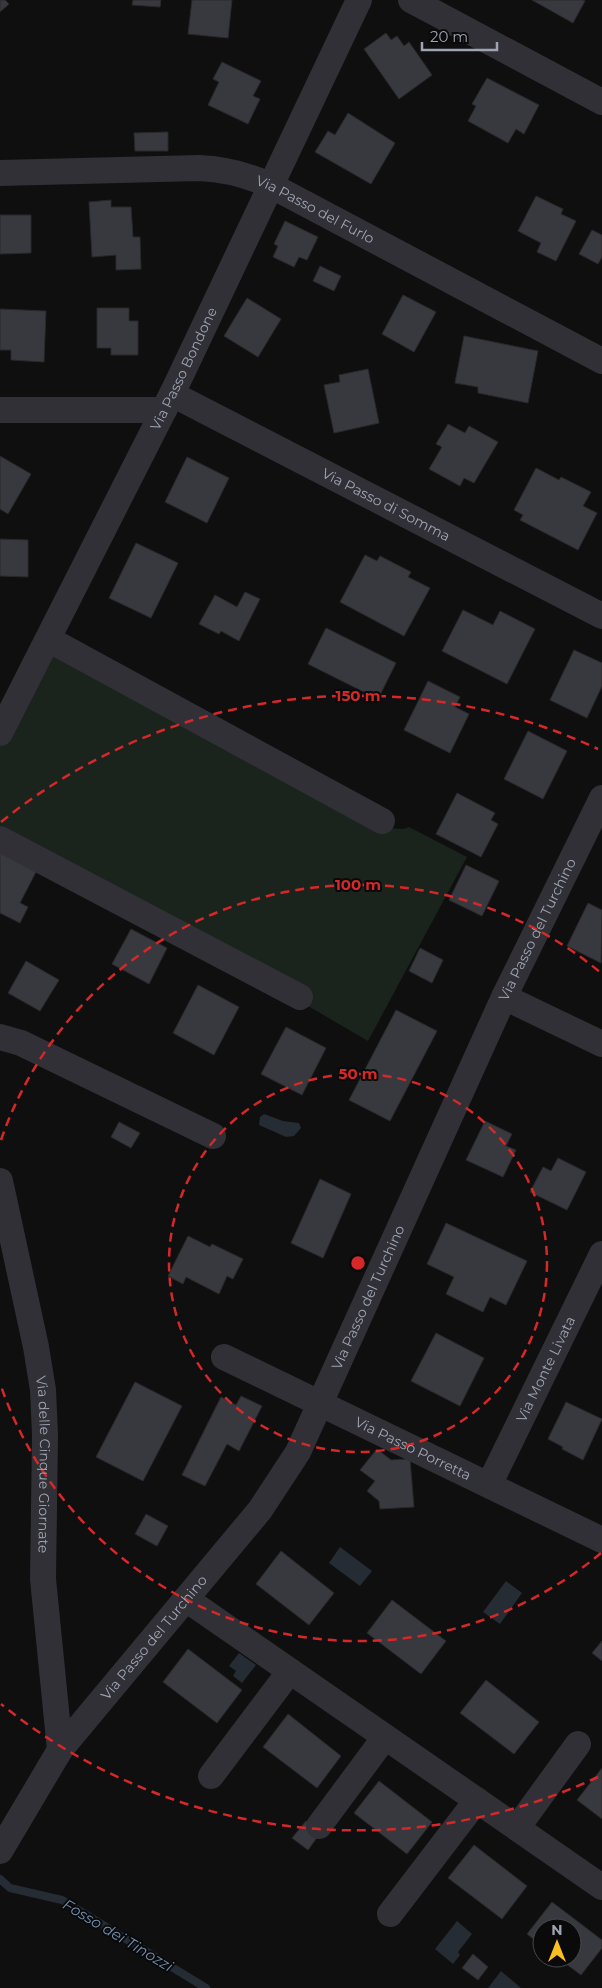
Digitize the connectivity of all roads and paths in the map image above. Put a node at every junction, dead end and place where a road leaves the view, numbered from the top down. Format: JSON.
{"nodes":[{"id":1,"x":359,"y":0,"type":"edge"},
{"id":2,"x":411,"y":0,"type":"edge"},
{"id":3,"x":602,"y":102,"type":"edge"},
{"id":4,"x":0,"y":174,"type":"edge"},
{"id":5,"x":272,"y":186,"type":"junction"},
{"id":6,"x":602,"y":361,"type":"edge"},
{"id":7,"x":168,"y":402,"type":"junction"},
{"id":8,"x":0,"y":410,"type":"edge"},
{"id":9,"x":602,"y":616,"type":"edge"},
{"id":10,"x":48,"y":639,"type":"junction"},
{"id":11,"x":0,"y":733,"type":"edge"},
{"id":12,"x":602,"y":798,"type":"edge"},
{"id":13,"x":382,"y":821,"type":"dead end"},
{"id":14,"x":0,"y":839,"type":"edge"},
{"id":15,"x":300,"y":997,"type":"dead end"},
{"id":16,"x":504,"y":997,"type":"junction"},
{"id":17,"x":0,"y":1037,"type":"edge"},
{"id":18,"x":602,"y":1044,"type":"edge"},
{"id":19,"x":213,"y":1136,"type":"dead end"},
{"id":20,"x":0,"y":1181,"type":"edge"},
{"id":21,"x":4,"y":1215,"type":"edge"},
{"id":22,"x":602,"y":1254,"type":"edge"},
{"id":23,"x":224,"y":1357,"type":"dead end"},
{"id":24,"x":320,"y":1404,"type":"junction"},
{"id":25,"x":489,"y":1485,"type":"junction"},
{"id":26,"x":602,"y":1540,"type":"edge"},
{"id":27,"x":186,"y":1599,"type":"junction"},
{"id":28,"x":290,"y":1671,"type":"junction"},
{"id":29,"x":385,"y":1737,"type":"junction"},
{"id":30,"x":578,"y":1744,"type":"dead end"},
{"id":31,"x":60,"y":1750,"type":"junction"},
{"id":32,"x":211,"y":1776,"type":"dead end"},
{"id":33,"x":477,"y":1800,"type":"junction"},
{"id":34,"x":319,"y":1826,"type":"dead end"},
{"id":35,"x":517,"y":1828,"type":"junction"},
{"id":36,"x":2,"y":1847,"type":"edge"},
{"id":37,"x":602,"y":1887,"type":"edge"},
{"id":38,"x":390,"y":1914,"type":"dead end"}],
"edges":[{"from":1,"to":5,"type":"street","name":"Via Passo Bondone"},
{"from":2,"to":3,"type":"street"},
{"from":4,"to":5,"type":"street","name":"Via Passo del Furlo"},
{"from":5,"to":6,"type":"street","name":"Via Passo del Furlo"},
{"from":5,"to":7,"type":"street","name":"Via Passo Bondone"},
{"from":7,"to":8,"type":"street","name":"Via Passo di Somma"},
{"from":7,"to":9,"type":"street","name":"Via Passo di Somma"},
{"from":7,"to":10,"type":"street","name":"Via Passo Bondone"},
{"from":10,"to":11,"type":"street","name":"Via Passo Bondone"},
{"from":10,"to":13,"type":"street"},
{"from":12,"to":16,"type":"street","name":"Via Passo del Turchino"},
{"from":14,"to":15,"type":"street"},
{"from":16,"to":18,"type":"street"},
{"from":16,"to":24,"type":"street","name":"Via Passo del Turchino"},
{"from":17,"to":19,"type":"street"},
{"from":20,"to":21,"type":"street","name":"Via delle Cinque Giornate"},
{"from":21,"to":31,"type":"street","name":"Via delle Cinque Giornate"},
{"from":22,"to":25,"type":"street","name":"Via Monte Livata"},
{"from":23,"to":24,"type":"street","name":"Via Passo Porretta"},
{"from":24,"to":25,"type":"street","name":"Via Passo Porretta"},
{"from":24,"to":27,"type":"street","name":"Via Passo del Turchino"},
{"from":25,"to":26,"type":"street","name":"Via Passo Porretta"},
{"from":27,"to":28,"type":"street"},
{"from":27,"to":31,"type":"street","name":"Via Passo del Turchino"},
{"from":28,"to":29,"type":"street"},
{"from":28,"to":32,"type":"street"},
{"from":29,"to":33,"type":"street"},
{"from":29,"to":34,"type":"street"},
{"from":30,"to":35,"type":"street"},
{"from":31,"to":36,"type":"street","name":"Via Passo del Turchino"},
{"from":33,"to":35,"type":"street"},
{"from":33,"to":38,"type":"street"},
{"from":35,"to":37,"type":"street"}]}
